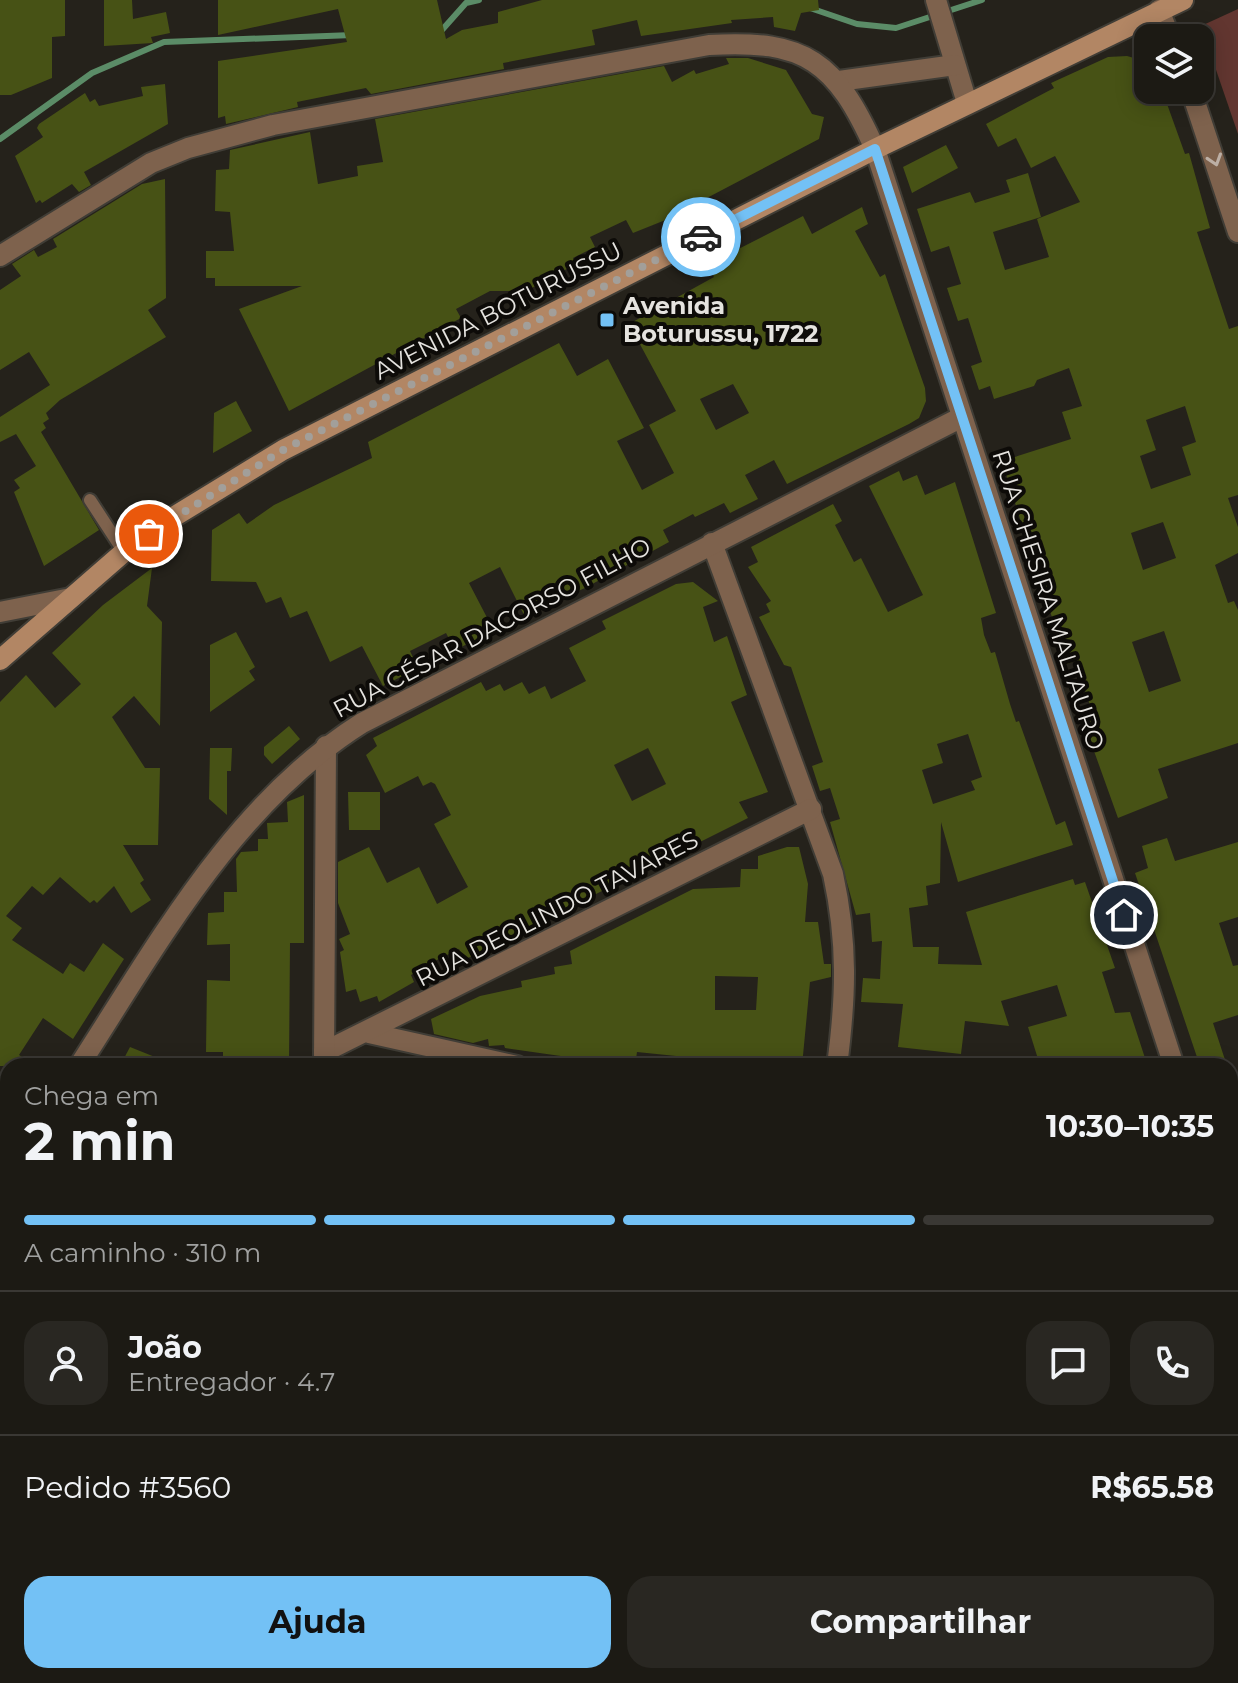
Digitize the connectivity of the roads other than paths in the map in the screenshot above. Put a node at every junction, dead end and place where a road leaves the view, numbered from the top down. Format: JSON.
{"nodes":[{"id":1,"x":936,"y":0,"type":"edge"},
{"id":2,"x":1183,"y":0,"type":"edge"},
{"id":3,"x":1159,"y":10,"type":"junction"},
{"id":4,"x":1164,"y":24,"type":"edge"},
{"id":5,"x":953,"y":58,"type":"junction"},
{"id":6,"x":839,"y":81,"type":"junction"},
{"id":7,"x":967,"y":103,"type":"junction"},
{"id":8,"x":1196,"y":104,"type":"edge"},
{"id":9,"x":875,"y":149,"type":"junction"},
{"id":10,"x":1238,"y":232,"type":"edge"},
{"id":11,"x":0,"y":256,"type":"edge"},
{"id":12,"x":960,"y":418,"type":"junction"},
{"id":13,"x":90,"y":500,"type":"dead end"},
{"id":14,"x":712,"y":543,"type":"junction"},
{"id":15,"x":124,"y":552,"type":"junction"},
{"id":16,"x":71,"y":598,"type":"junction"},
{"id":17,"x":0,"y":612,"type":"edge"},
{"id":18,"x":0,"y":660,"type":"edge"},
{"id":19,"x":326,"y":746,"type":"junction"},
{"id":20,"x":811,"y":809,"type":"junction"},
{"id":21,"x":369,"y":1033,"type":"junction"},
{"id":22,"x":84,"y":1058,"type":"edge"},
{"id":23,"x":324,"y":1058,"type":"edge"},
{"id":24,"x":326,"y":1058,"type":"edge"},
{"id":25,"x":481,"y":1058,"type":"edge"},
{"id":26,"x":838,"y":1058,"type":"edge"},
{"id":27,"x":1171,"y":1058,"type":"edge"}],
"edges":[{"from":1,"to":5,"type":"street"},
{"from":2,"to":3,"type":"main road","name":"AVENIDA BOTURUSSU"},
{"from":3,"to":4,"type":"street"},
{"from":3,"to":7,"type":"main road","name":"AVENIDA BOTURUSSU"},
{"from":5,"to":6,"type":"street"},
{"from":5,"to":7,"type":"street"},
{"from":6,"to":9,"type":"street","name":"RUA CHESIRA MALTAURO"},
{"from":6,"to":11,"type":"street"},
{"from":7,"to":9,"type":"main road","name":"AVENIDA BOTURUSSU"},
{"from":8,"to":10,"type":"street","one_way":true},
{"from":9,"to":12,"type":"street","name":"RUA CHESIRA MALTAURO"},
{"from":9,"to":15,"type":"main road","name":"AVENIDA BOTURUSSU"},
{"from":12,"to":14,"type":"street","name":"RUA CÉSAR DACORSO FILHO"},
{"from":12,"to":27,"type":"street","name":"RUA CHESIRA MALTAURO"},
{"from":13,"to":15,"type":"lane"},
{"from":14,"to":19,"type":"street","name":"RUA CÉSAR DACORSO FILHO"},
{"from":14,"to":20,"type":"street"},
{"from":15,"to":16,"type":"main road","name":"AVENIDA BOTURUSSU"},
{"from":16,"to":17,"type":"street"},
{"from":16,"to":18,"type":"main road","name":"AVENIDA BOTURUSSU"},
{"from":19,"to":22,"type":"street","name":"RUA CÉSAR DACORSO FILHO"},
{"from":19,"to":23,"type":"street"},
{"from":20,"to":21,"type":"street","name":"RUA DEOLINDO TAVARES"},
{"from":20,"to":26,"type":"street"},
{"from":21,"to":24,"type":"street","name":"RUA DEOLINDO TAVARES"},
{"from":21,"to":25,"type":"street"}]}
